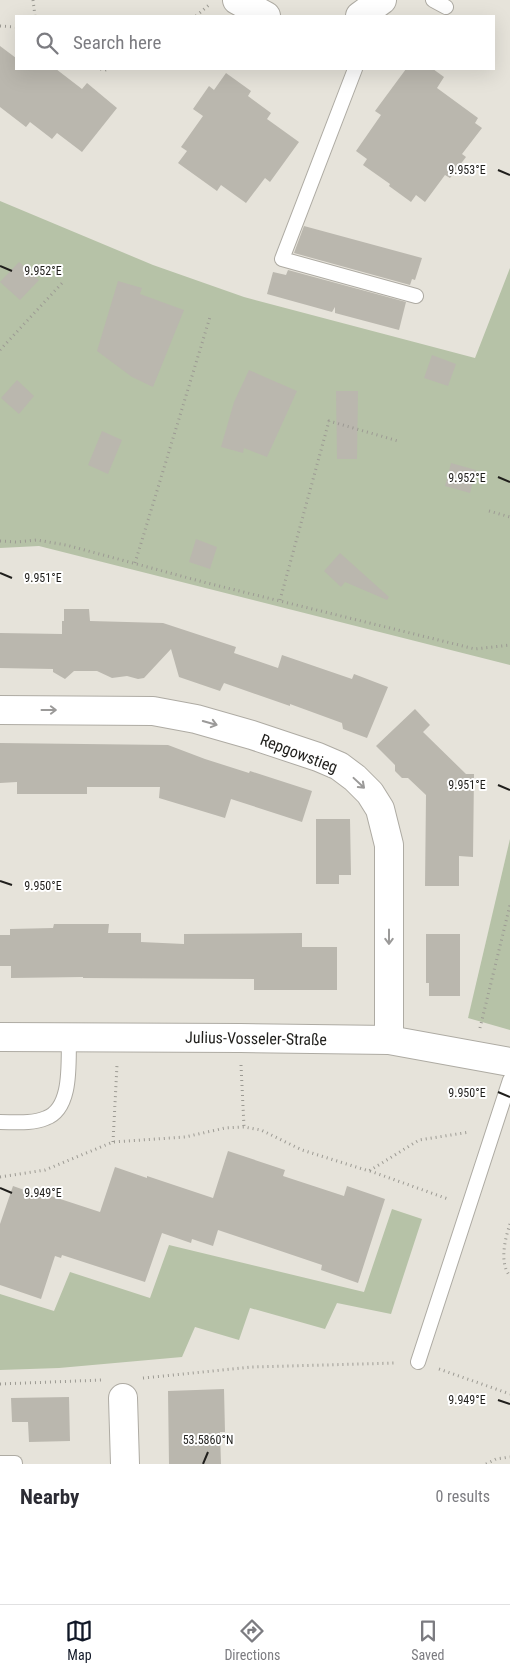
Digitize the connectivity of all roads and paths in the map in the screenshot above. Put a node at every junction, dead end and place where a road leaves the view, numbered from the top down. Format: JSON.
{"nodes":[{"id":1,"x":33,"y":0,"type":"edge"},
{"id":2,"x":215,"y":0,"type":"edge"},
{"id":3,"x":237,"y":0,"type":"edge"},
{"id":4,"x":382,"y":0,"type":"edge"},
{"id":5,"x":433,"y":0,"type":"edge"},
{"id":6,"x":446,"y":7,"type":"dead end"},
{"id":7,"x":35,"y":15,"type":"edge"},
{"id":8,"x":197,"y":15,"type":"edge"},
{"id":9,"x":264,"y":15,"type":"edge"},
{"id":10,"x":361,"y":15,"type":"edge"},
{"id":11,"x":0,"y":26,"type":"edge"},
{"id":12,"x":15,"y":27,"type":"edge"},
{"id":13,"x":355,"y":70,"type":"edge"},
{"id":14,"x":64,"y":281,"type":"dead end"},
{"id":15,"x":416,"y":296,"type":"dead end"},
{"id":16,"x":210,"y":317,"type":"dead end"},
{"id":17,"x":0,"y":350,"type":"edge"},
{"id":18,"x":398,"y":441,"type":"dead end"},
{"id":19,"x":489,"y":511,"type":"dead end"},
{"id":20,"x":510,"y":517,"type":"edge"},
{"id":21,"x":0,"y":541,"type":"edge"},
{"id":22,"x":135,"y":563,"type":"junction"},
{"id":23,"x":280,"y":600,"type":"junction"},
{"id":24,"x":510,"y":645,"type":"edge"},
{"id":25,"x":0,"y":710,"type":"edge"},
{"id":26,"x":510,"y":905,"type":"edge"},
{"id":27,"x":0,"y":1037,"type":"edge"},
{"id":28,"x":69,"y":1037,"type":"junction"},
{"id":29,"x":240,"y":1038,"type":"junction"},
{"id":30,"x":389,"y":1040,"type":"junction"},
{"id":31,"x":475,"y":1054,"type":"junction"},
{"id":32,"x":510,"y":1062,"type":"edge"},
{"id":33,"x":510,"y":1080,"type":"edge"},
{"id":34,"x":116,"y":1081,"type":"dead end"},
{"id":35,"x":0,"y":1122,"type":"edge"},
{"id":36,"x":244,"y":1127,"type":"junction"},
{"id":37,"x":495,"y":1128,"type":"junction"},
{"id":38,"x":113,"y":1142,"type":"junction"},
{"id":39,"x":369,"y":1171,"type":"junction"},
{"id":40,"x":0,"y":1177,"type":"edge"},
{"id":41,"x":469,"y":1207,"type":"junction"},
{"id":42,"x":510,"y":1224,"type":"edge"},
{"id":43,"x":510,"y":1276,"type":"edge"},
{"id":44,"x":418,"y":1362,"type":"junction"},
{"id":45,"x":0,"y":1384,"type":"edge"},
{"id":46,"x":123,"y":1386,"type":"junction"},
{"id":47,"x":510,"y":1394,"type":"edge"},
{"id":48,"x":510,"y":1458,"type":"edge"},
{"id":49,"x":0,"y":1463,"type":"edge"},
{"id":50,"x":15,"y":1463,"type":"edge"},
{"id":51,"x":125,"y":1464,"type":"edge"},
{"id":52,"x":486,"y":1464,"type":"edge"}],
"edges":[{"from":1,"to":7,"type":"path"},
{"from":2,"to":8,"type":"path"},
{"from":3,"to":9,"type":"street"},
{"from":4,"to":10,"type":"street"},
{"from":5,"to":6,"type":"lane"},
{"from":11,"to":12,"type":"path"},
{"from":13,"to":15,"type":"lane"},
{"from":14,"to":17,"type":"path"},
{"from":16,"to":22,"type":"path"},
{"from":18,"to":23,"type":"path"},
{"from":19,"to":20,"type":"path"},
{"from":21,"to":22,"type":"path"},
{"from":22,"to":23,"type":"path"},
{"from":23,"to":24,"type":"path"},
{"from":25,"to":30,"type":"street","name":"Repgowstieg","one_way":true},
{"from":26,"to":31,"type":"path"},
{"from":27,"to":28,"type":"street","name":"Julius-Vosseler-Straße"},
{"from":28,"to":29,"type":"street","name":"Julius-Vosseler-Straße"},
{"from":28,"to":35,"type":"lane"},
{"from":29,"to":30,"type":"street","name":"Julius-Vosseler-Straße"},
{"from":29,"to":36,"type":"path"},
{"from":30,"to":31,"type":"street","name":"Julius-Vosseler-Straße"},
{"from":31,"to":32,"type":"street","name":"Julius-Vosseler-Straße"},
{"from":33,"to":37,"type":"lane"},
{"from":34,"to":38,"type":"path"},
{"from":36,"to":38,"type":"path"},
{"from":36,"to":39,"type":"path"},
{"from":37,"to":39,"type":"path"},
{"from":37,"to":41,"type":"lane"},
{"from":38,"to":40,"type":"path"},
{"from":39,"to":41,"type":"path"},
{"from":41,"to":44,"type":"lane"},
{"from":42,"to":43,"type":"path"},
{"from":44,"to":46,"type":"path"},
{"from":44,"to":47,"type":"path"},
{"from":45,"to":46,"type":"path"},
{"from":46,"to":51,"type":"street"},
{"from":48,"to":52,"type":"path"},
{"from":49,"to":50,"type":"lane"}]}
